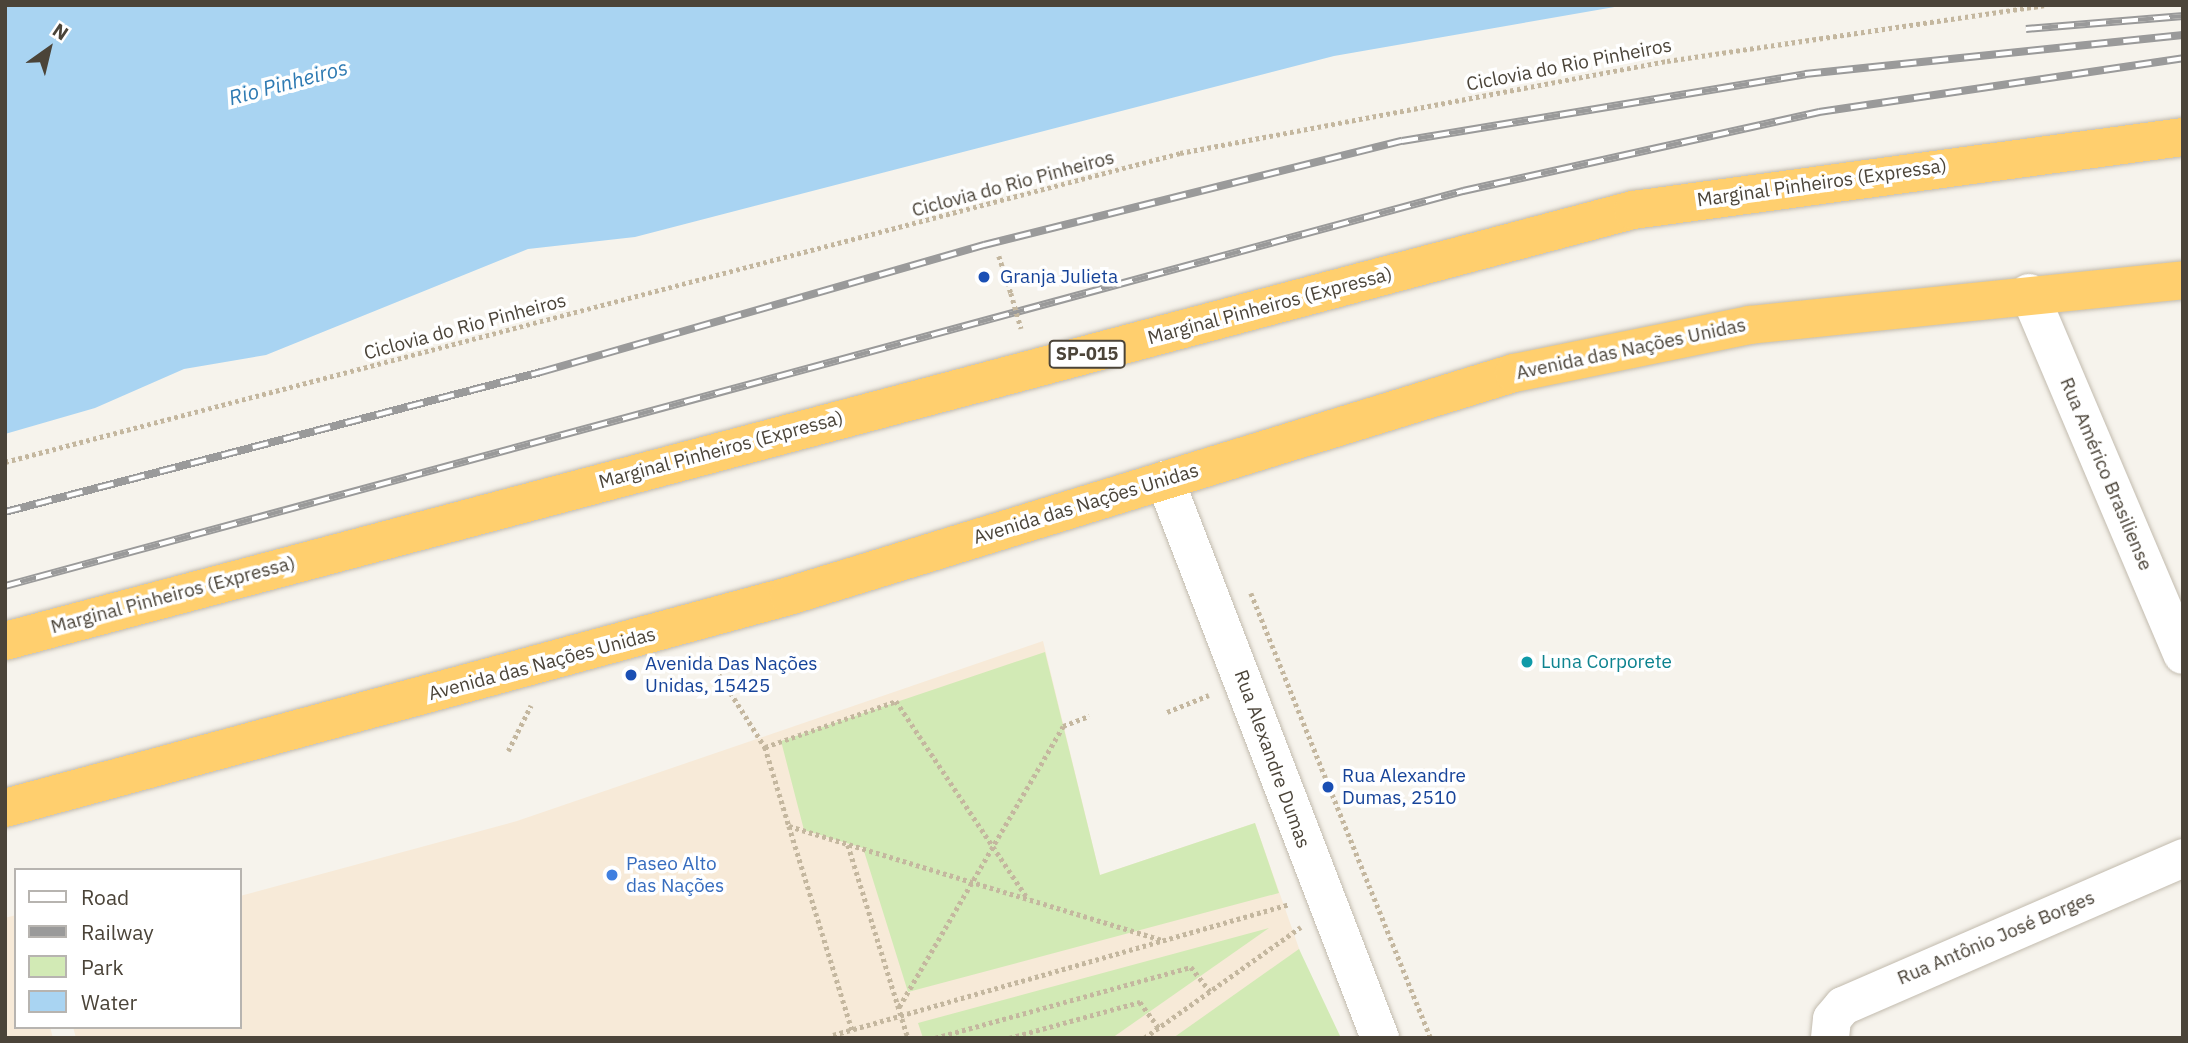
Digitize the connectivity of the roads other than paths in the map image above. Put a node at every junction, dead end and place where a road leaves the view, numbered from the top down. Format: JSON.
{"nodes":[{"id":1,"x":2183,"y":137,"type":"edge"},
{"id":2,"x":2183,"y":280,"type":"edge"},
{"id":3,"x":2029,"y":293,"type":"junction"},
{"id":4,"x":1165,"y":480,"type":"junction"},
{"id":5,"x":2169,"y":585,"type":"edge"},
{"id":6,"x":5,"y":640,"type":"edge"},
{"id":7,"x":2183,"y":655,"type":"edge"},
{"id":8,"x":5,"y":808,"type":"edge"},
{"id":9,"x":2183,"y":858,"type":"edge"},
{"id":10,"x":1380,"y":1038,"type":"edge"},
{"id":11,"x":1830,"y":1038,"type":"edge"}],
"edges":[{"from":1,"to":6,"type":"highway","name":"Marginal Pinheiros (Expressa)","number":"SP-015"},
{"from":2,"to":3,"type":"highway","name":"Avenida das Nações Unidas"},
{"from":3,"to":4,"type":"highway","name":"Avenida das Nações Unidas"},
{"from":3,"to":5,"type":"street","name":"Rua Américo Brasiliense"},
{"from":4,"to":8,"type":"highway","name":"Avenida das Nações Unidas"},
{"from":4,"to":10,"type":"street","name":"Rua Alexandre Dumas"},
{"from":5,"to":7,"type":"street","name":"Rua Américo Brasiliense"},
{"from":9,"to":11,"type":"street","name":"Rua Antônio José Borges"}]}
